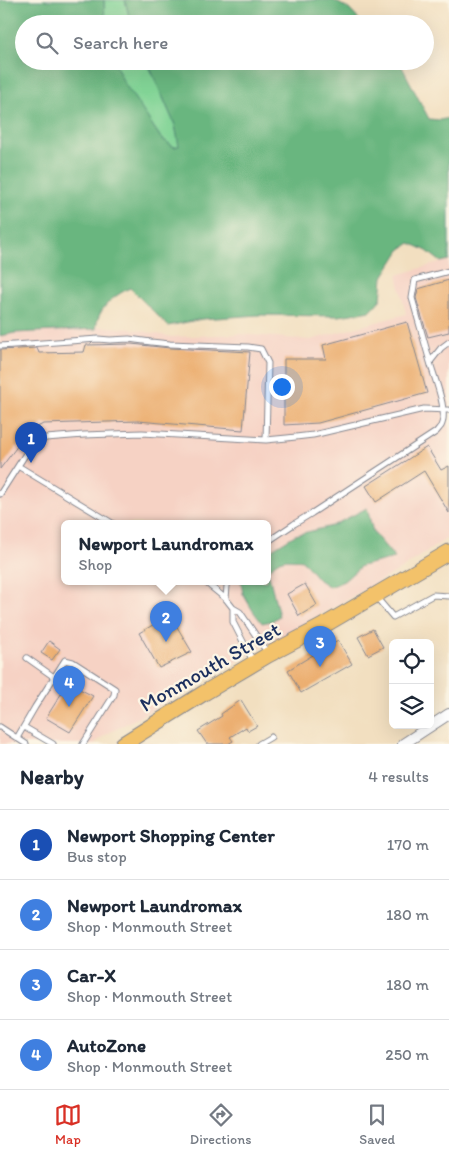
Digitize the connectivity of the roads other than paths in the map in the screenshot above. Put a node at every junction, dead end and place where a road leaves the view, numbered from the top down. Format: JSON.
{"nodes":[{"id":1,"x":449,"y":271,"type":"edge"},
{"id":2,"x":449,"y":342,"type":"edge"},
{"id":3,"x":0,"y":346,"type":"edge"},
{"id":4,"x":430,"y":362,"type":"junction"},
{"id":5,"x":446,"y":410,"type":"edge"},
{"id":6,"x":266,"y":440,"type":"junction"},
{"id":7,"x":18,"y":466,"type":"junction"},
{"id":8,"x":0,"y":494,"type":"edge"},
{"id":9,"x":107,"y":520,"type":"edge"},
{"id":10,"x":271,"y":539,"type":"edge"},
{"id":11,"x":449,"y":552,"type":"edge"},
{"id":12,"x":209,"y":585,"type":"edge"},
{"id":13,"x":227,"y":585,"type":"edge"},
{"id":14,"x":375,"y":596,"type":"junction"},
{"id":15,"x":449,"y":596,"type":"edge"},
{"id":16,"x":226,"y":599,"type":"junction"},
{"id":17,"x":233,"y":608,"type":"junction"},
{"id":18,"x":321,"y":627,"type":"junction"},
{"id":19,"x":268,"y":655,"type":"junction"},
{"id":20,"x":27,"y":658,"type":"dead end"},
{"id":21,"x":254,"y":664,"type":"junction"},
{"id":22,"x":54,"y":677,"type":"junction"},
{"id":23,"x":218,"y":686,"type":"junction"},
{"id":24,"x":449,"y":714,"type":"edge"},
{"id":25,"x":0,"y":727,"type":"edge"},
{"id":26,"x":24,"y":727,"type":"junction"},
{"id":27,"x":271,"y":737,"type":"dead end"},
{"id":28,"x":17,"y":738,"type":"junction"},
{"id":29,"x":26,"y":744,"type":"edge"},
{"id":30,"x":53,"y":744,"type":"edge"},
{"id":31,"x":83,"y":744,"type":"edge"},
{"id":32,"x":125,"y":744,"type":"edge"},
{"id":33,"x":259,"y":744,"type":"edge"},
{"id":34,"x":402,"y":744,"type":"edge"}],
"edges":[{"from":1,"to":4,"type":"lane"},
{"from":2,"to":4,"type":"lane"},
{"from":3,"to":6,"type":"lane"},
{"from":4,"to":5,"type":"lane"},
{"from":5,"to":6,"type":"lane"},
{"from":5,"to":10,"type":"lane"},
{"from":6,"to":7,"type":"lane"},
{"from":7,"to":8,"type":"lane"},
{"from":7,"to":9,"type":"lane"},
{"from":11,"to":14,"type":"main road","name":"Monmouth Street"},
{"from":12,"to":16,"type":"lane"},
{"from":13,"to":16,"type":"lane"},
{"from":14,"to":15,"type":"lane"},
{"from":14,"to":18,"type":"main road","name":"Monmouth Street"},
{"from":16,"to":17,"type":"lane"},
{"from":17,"to":19,"type":"lane"},
{"from":17,"to":21,"type":"lane"},
{"from":18,"to":19,"type":"main road","name":"Monmouth Street"},
{"from":18,"to":23,"type":"main road"},
{"from":19,"to":21,"type":"main road","name":"Monmouth Street"},
{"from":20,"to":22,"type":"lane"},
{"from":21,"to":23,"type":"main road","name":"Monmouth Street"},
{"from":22,"to":26,"type":"lane"},
{"from":22,"to":31,"type":"lane"},
{"from":23,"to":32,"type":"main road","name":"Monmouth Street"},
{"from":24,"to":34,"type":"street"},
{"from":25,"to":28,"type":"lane"},
{"from":26,"to":28,"type":"lane"},
{"from":26,"to":30,"type":"lane"},
{"from":27,"to":33,"type":"lane"},
{"from":28,"to":29,"type":"lane"}]}
